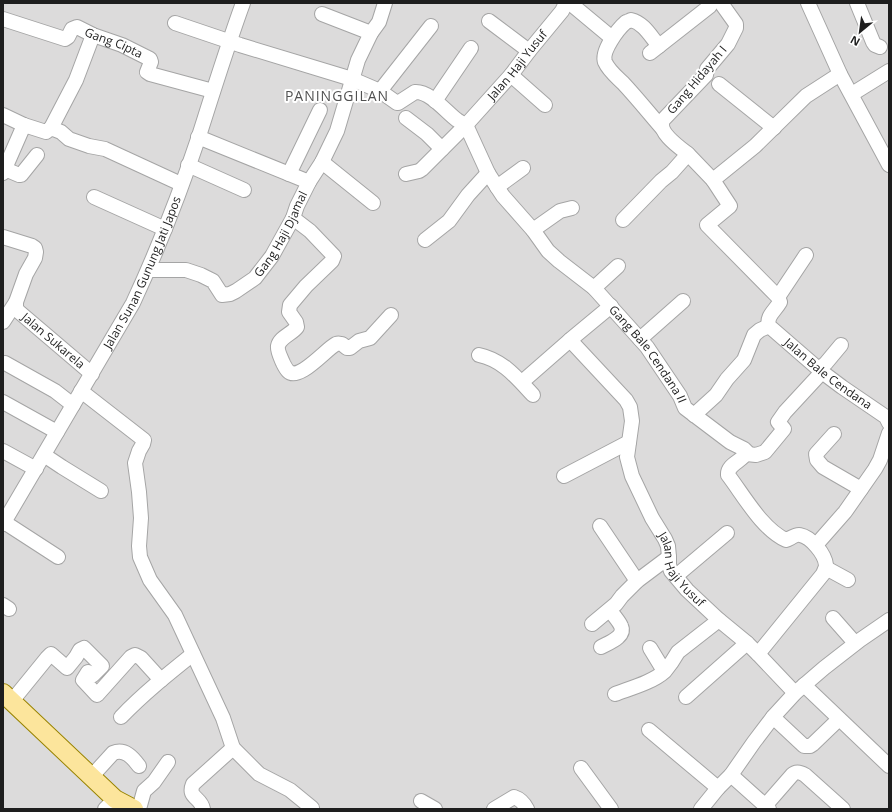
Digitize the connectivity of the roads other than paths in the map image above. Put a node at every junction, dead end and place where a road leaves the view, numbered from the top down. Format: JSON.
{"nodes":[{"id":1,"x":243,"y":3,"type":"edge"},
{"id":2,"x":566,"y":3,"type":"edge"},
{"id":3,"x":570,"y":3,"type":"edge"},
{"id":4,"x":858,"y":3,"type":"edge"},
{"id":5,"x":382,"y":4,"type":"edge"},
{"id":6,"x":713,"y":4,"type":"edge"},
{"id":7,"x":810,"y":4,"type":"edge"},
{"id":8,"x":322,"y":14,"type":"dead end"},
{"id":9,"x":4,"y":21,"type":"edge"},
{"id":10,"x":489,"y":21,"type":"dead end"},
{"id":11,"x":174,"y":23,"type":"dead end"},
{"id":12,"x":431,"y":26,"type":"dead end"},
{"id":13,"x":370,"y":33,"type":"junction"},
{"id":14,"x":93,"y":35,"type":"junction"},
{"id":15,"x":612,"y":38,"type":"junction"},
{"id":16,"x":229,"y":41,"type":"junction"},
{"id":17,"x":880,"y":47,"type":"dead end"},
{"id":18,"x":471,"y":48,"type":"dead end"},
{"id":19,"x":529,"y":51,"type":"junction"},
{"id":20,"x":840,"y":74,"type":"junction"},
{"id":21,"x":888,"y":74,"type":"edge"},
{"id":22,"x":511,"y":75,"type":"junction"},
{"id":23,"x":352,"y":79,"type":"junction"},
{"id":24,"x":719,"y":84,"type":"dead end"},
{"id":25,"x":213,"y":91,"type":"junction"},
{"id":26,"x":380,"y":91,"type":"junction"},
{"id":27,"x":852,"y":94,"type":"junction"},
{"id":28,"x":435,"y":101,"type":"junction"},
{"id":29,"x":545,"y":105,"type":"dead end"},
{"id":30,"x":320,"y":110,"type":"dead end"},
{"id":31,"x":3,"y":115,"type":"edge"},
{"id":32,"x":406,"y":118,"type":"dead end"},
{"id":33,"x":24,"y":125,"type":"junction"},
{"id":34,"x":466,"y":125,"type":"junction"},
{"id":35,"x":52,"y":128,"type":"junction"},
{"id":36,"x":662,"y":128,"type":"junction"},
{"id":37,"x":774,"y":128,"type":"junction"},
{"id":38,"x":198,"y":137,"type":"junction"},
{"id":39,"x":442,"y":149,"type":"junction"},
{"id":40,"x":688,"y":154,"type":"junction"},
{"id":41,"x":37,"y":155,"type":"dead end"},
{"id":42,"x":322,"y":162,"type":"junction"},
{"id":43,"x":188,"y":165,"type":"junction"},
{"id":44,"x":889,"y":165,"type":"edge"},
{"id":45,"x":524,"y":168,"type":"dead end"},
{"id":46,"x":4,"y":171,"type":"edge"},
{"id":47,"x":488,"y":173,"type":"junction"},
{"id":48,"x":289,"y":174,"type":"junction"},
{"id":49,"x":406,"y":174,"type":"dead end"},
{"id":50,"x":713,"y":180,"type":"junction"},
{"id":51,"x":309,"y":182,"type":"junction"},
{"id":52,"x":181,"y":184,"type":"junction"},
{"id":53,"x":497,"y":187,"type":"junction"},
{"id":54,"x":244,"y":190,"type":"dead end"},
{"id":55,"x":94,"y":197,"type":"dead end"},
{"id":56,"x":373,"y":203,"type":"dead end"},
{"id":57,"x":572,"y":208,"type":"dead end"},
{"id":58,"x":293,"y":218,"type":"junction"},
{"id":59,"x":623,"y":220,"type":"dead end"},
{"id":60,"x":165,"y":229,"type":"junction"},
{"id":61,"x":533,"y":230,"type":"junction"},
{"id":62,"x":3,"y":237,"type":"edge"},
{"id":63,"x":425,"y":240,"type":"dead end"},
{"id":64,"x":806,"y":255,"type":"dead end"},
{"id":65,"x":618,"y":266,"type":"dead end"},
{"id":66,"x":148,"y":270,"type":"junction"},
{"id":67,"x":594,"y":288,"type":"junction"},
{"id":68,"x":778,"y":297,"type":"junction"},
{"id":69,"x":683,"y":301,"type":"dead end"},
{"id":70,"x":16,"y":302,"type":"junction"},
{"id":71,"x":611,"y":306,"type":"junction"},
{"id":72,"x":391,"y":316,"type":"dead end"},
{"id":73,"x":3,"y":322,"type":"edge"},
{"id":74,"x":768,"y":325,"type":"junction"},
{"id":75,"x":640,"y":339,"type":"junction"},
{"id":76,"x":570,"y":340,"type":"junction"},
{"id":77,"x":841,"y":344,"type":"dead end"},
{"id":78,"x":479,"y":355,"type":"dead end"},
{"id":79,"x":6,"y":363,"type":"dead end"},
{"id":80,"x":821,"y":370,"type":"junction"},
{"id":81,"x":92,"y":374,"type":"junction"},
{"id":82,"x":522,"y":382,"type":"junction"},
{"id":83,"x":81,"y":391,"type":"junction"},
{"id":84,"x":533,"y":394,"type":"dead end"},
{"id":85,"x":3,"y":402,"type":"edge"},
{"id":86,"x":73,"y":405,"type":"junction"},
{"id":87,"x":694,"y":415,"type":"junction"},
{"id":88,"x":889,"y":423,"type":"edge"},
{"id":89,"x":58,"y":432,"type":"junction"},
{"id":90,"x":889,"y":433,"type":"edge"},
{"id":91,"x":834,"y":434,"type":"dead end"},
{"id":92,"x":629,"y":442,"type":"junction"},
{"id":93,"x":3,"y":451,"type":"edge"},
{"id":94,"x":747,"y":454,"type":"junction"},
{"id":95,"x":44,"y":455,"type":"junction"},
{"id":96,"x":36,"y":469,"type":"junction"},
{"id":97,"x":564,"y":476,"type":"dead end"},
{"id":98,"x":861,"y":489,"type":"junction"},
{"id":99,"x":101,"y":491,"type":"dead end"},
{"id":100,"x":4,"y":523,"type":"edge"},
{"id":101,"x":600,"y":526,"type":"dead end"},
{"id":102,"x":728,"y":533,"type":"dead end"},
{"id":103,"x":816,"y":545,"type":"junction"},
{"id":104,"x":58,"y":557,"type":"dead end"},
{"id":105,"x":669,"y":557,"type":"junction"},
{"id":106,"x":826,"y":568,"type":"junction"},
{"id":107,"x":676,"y":576,"type":"junction"},
{"id":108,"x":848,"y":580,"type":"dead end"},
{"id":109,"x":636,"y":581,"type":"junction"},
{"id":110,"x":610,"y":610,"type":"junction"},
{"id":111,"x":833,"y":618,"type":"dead end"},
{"id":112,"x":719,"y":620,"type":"junction"},
{"id":113,"x":889,"y":620,"type":"edge"},
{"id":114,"x":592,"y":624,"type":"dead end"},
{"id":115,"x":747,"y":643,"type":"junction"},
{"id":116,"x":855,"y":643,"type":"junction"},
{"id":117,"x":601,"y":647,"type":"dead end"},
{"id":118,"x":650,"y":648,"type":"dead end"},
{"id":119,"x":193,"y":654,"type":"junction"},
{"id":120,"x":758,"y":654,"type":"junction"},
{"id":121,"x":664,"y":671,"type":"junction"},
{"id":122,"x":161,"y":680,"type":"junction"},
{"id":123,"x":800,"y":689,"type":"junction"},
{"id":124,"x":615,"y":694,"type":"dead end"},
{"id":125,"x":7,"y":697,"type":"edge"},
{"id":126,"x":686,"y":697,"type":"dead end"},
{"id":127,"x":121,"y":717,"type":"dead end"},
{"id":128,"x":773,"y":717,"type":"junction"},
{"id":129,"x":839,"y":719,"type":"junction"},
{"id":130,"x":649,"y":730,"type":"dead end"},
{"id":131,"x":233,"y":748,"type":"junction"},
{"id":132,"x":168,"y":762,"type":"dead end"},
{"id":133,"x":139,"y":766,"type":"dead end"},
{"id":134,"x":889,"y":766,"type":"edge"},
{"id":135,"x":581,"y":768,"type":"dead end"},
{"id":136,"x":731,"y":775,"type":"junction"},
{"id":137,"x":92,"y":776,"type":"junction"},
{"id":138,"x":716,"y":787,"type":"junction"},
{"id":139,"x":422,"y":801,"type":"dead end"},
{"id":140,"x":110,"y":804,"type":"edge"},
{"id":141,"x":313,"y":806,"type":"edge"},
{"id":142,"x":767,"y":808,"type":"edge"},
{"id":143,"x":134,"y":809,"type":"edge"},
{"id":144,"x":139,"y":809,"type":"edge"},
{"id":145,"x":203,"y":809,"type":"edge"},
{"id":146,"x":435,"y":809,"type":"edge"},
{"id":147,"x":494,"y":809,"type":"edge"},
{"id":148,"x":527,"y":809,"type":"edge"},
{"id":149,"x":611,"y":809,"type":"edge"},
{"id":150,"x":701,"y":809,"type":"edge"},
{"id":151,"x":843,"y":809,"type":"edge"}],
"edges":[{"from":1,"to":16,"type":"street","name":"Jalan Sunan Gunung Jati Japos"},
{"from":2,"to":19,"type":"street","name":"Jalan Haji Yusuf"},
{"from":3,"to":15,"type":"street"},
{"from":4,"to":17,"type":"street"},
{"from":5,"to":13,"type":"street","name":"Gang Haji Djamal"},
{"from":6,"to":15,"type":"street"},
{"from":6,"to":36,"type":"street","name":"Gang Hidayah I"},
{"from":7,"to":20,"type":"street"},
{"from":8,"to":13,"type":"street"},
{"from":9,"to":14,"type":"street","name":"Gang Cipta"},
{"from":10,"to":19,"type":"street"},
{"from":11,"to":16,"type":"street"},
{"from":12,"to":26,"type":"street"},
{"from":13,"to":23,"type":"street","name":"Gang Haji Djamal"},
{"from":14,"to":25,"type":"street","name":"Gang Cipta"},
{"from":14,"to":35,"type":"street"},
{"from":15,"to":36,"type":"street"},
{"from":16,"to":23,"type":"street"},
{"from":16,"to":25,"type":"street","name":"Jalan Sunan Gunung Jati Japos"},
{"from":18,"to":28,"type":"street"},
{"from":19,"to":22,"type":"street","name":"Jalan Haji Yusuf"},
{"from":20,"to":27,"type":"street"},
{"from":20,"to":37,"type":"street"},
{"from":21,"to":27,"type":"street"},
{"from":22,"to":29,"type":"street"},
{"from":22,"to":34,"type":"street","name":"Jalan Haji Yusuf"},
{"from":23,"to":26,"type":"street"},
{"from":23,"to":42,"type":"street","name":"Gang Haji Djamal"},
{"from":24,"to":37,"type":"street"},
{"from":25,"to":38,"type":"street","name":"Jalan Sunan Gunung Jati Japos"},
{"from":26,"to":28,"type":"street"},
{"from":27,"to":44,"type":"street"},
{"from":28,"to":34,"type":"street"},
{"from":30,"to":48,"type":"street"},
{"from":31,"to":33,"type":"street"},
{"from":32,"to":39,"type":"street"},
{"from":33,"to":35,"type":"street"},
{"from":33,"to":46,"type":"street"},
{"from":34,"to":39,"type":"street","name":"Jalan Haji Yusuf"},
{"from":34,"to":47,"type":"street","name":"Gang Bale Cendana II"},
{"from":35,"to":52,"type":"street"},
{"from":36,"to":40,"type":"street","name":"Gang Hidayah I"},
{"from":37,"to":50,"type":"street"},
{"from":38,"to":43,"type":"street","name":"Jalan Sunan Gunung Jati Japos"},
{"from":38,"to":48,"type":"street"},
{"from":39,"to":49,"type":"street","name":"Jalan Haji Yusuf"},
{"from":40,"to":50,"type":"street","name":"Gang Hidayah I"},
{"from":40,"to":59,"type":"street"},
{"from":41,"to":46,"type":"street"},
{"from":42,"to":51,"type":"street","name":"Gang Haji Djamal"},
{"from":42,"to":56,"type":"street"},
{"from":43,"to":52,"type":"street","name":"Jalan Sunan Gunung Jati Japos"},
{"from":43,"to":54,"type":"street"},
{"from":45,"to":53,"type":"street"},
{"from":47,"to":53,"type":"street","name":"Gang Bale Cendana II"},
{"from":47,"to":63,"type":"street"},
{"from":48,"to":51,"type":"street"},
{"from":50,"to":68,"type":"street","name":"Gang Hidayah I"},
{"from":51,"to":58,"type":"street","name":"Gang Haji Djamal"},
{"from":52,"to":60,"type":"street","name":"Jalan Sunan Gunung Jati Japos"},
{"from":53,"to":61,"type":"street","name":"Gang Bale Cendana II"},
{"from":55,"to":60,"type":"street"},
{"from":57,"to":61,"type":"street"},
{"from":58,"to":66,"type":"street","name":"Gang Haji Djamal"},
{"from":58,"to":72,"type":"street"},
{"from":60,"to":66,"type":"street","name":"Jalan Sunan Gunung Jati Japos"},
{"from":61,"to":67,"type":"street","name":"Gang Bale Cendana II"},
{"from":62,"to":70,"type":"street","name":"Jalan Sukarela"},
{"from":64,"to":68,"type":"street"},
{"from":65,"to":67,"type":"street"},
{"from":66,"to":81,"type":"street","name":"Jalan Sunan Gunung Jati Japos"},
{"from":67,"to":71,"type":"street","name":"Gang Bale Cendana II"},
{"from":68,"to":74,"type":"street"},
{"from":69,"to":75,"type":"street"},
{"from":70,"to":73,"type":"street"},
{"from":70,"to":81,"type":"street","name":"Jalan Sukarela"},
{"from":71,"to":75,"type":"street","name":"Gang Bale Cendana II"},
{"from":71,"to":76,"type":"street"},
{"from":74,"to":80,"type":"street","name":"Jalan Bale Cendana"},
{"from":74,"to":87,"type":"street"},
{"from":75,"to":87,"type":"street","name":"Gang Bale Cendana II"},
{"from":76,"to":82,"type":"street"},
{"from":76,"to":92,"type":"street","name":"Jalan Haji Yusuf"},
{"from":77,"to":80,"type":"street"},
{"from":78,"to":82,"type":"street"},
{"from":79,"to":86,"type":"street"},
{"from":80,"to":88,"type":"street","name":"Jalan Bale Cendana"},
{"from":80,"to":94,"type":"street"},
{"from":81,"to":83,"type":"street","name":"Jalan Sunan Gunung Jati Japos"},
{"from":82,"to":84,"type":"street"},
{"from":83,"to":86,"type":"street","name":"Jalan Sunan Gunung Jati Japos"},
{"from":83,"to":119,"type":"street"},
{"from":85,"to":89,"type":"street"},
{"from":86,"to":89,"type":"street","name":"Jalan Sunan Gunung Jati Japos"},
{"from":87,"to":94,"type":"street","name":"Gang Bale Cendana II"},
{"from":89,"to":95,"type":"street","name":"Jalan Sunan Gunung Jati Japos"},
{"from":90,"to":98,"type":"street"},
{"from":91,"to":98,"type":"street"},
{"from":92,"to":97,"type":"street"},
{"from":92,"to":105,"type":"street","name":"Jalan Haji Yusuf"},
{"from":93,"to":96,"type":"street"},
{"from":94,"to":103,"type":"street"},
{"from":95,"to":96,"type":"street","name":"Jalan Sunan Gunung Jati Japos"},
{"from":95,"to":99,"type":"street"},
{"from":96,"to":100,"type":"street","name":"Jalan Sunan Gunung Jati Japos"},
{"from":98,"to":103,"type":"street"},
{"from":100,"to":104,"type":"street"},
{"from":101,"to":109,"type":"street"},
{"from":102,"to":107,"type":"street"},
{"from":103,"to":106,"type":"street"},
{"from":105,"to":107,"type":"street","name":"Jalan Haji Yusuf"},
{"from":105,"to":109,"type":"street"},
{"from":106,"to":108,"type":"street"},
{"from":106,"to":120,"type":"street"},
{"from":107,"to":112,"type":"street","name":"Jalan Haji Yusuf"},
{"from":109,"to":110,"type":"street"},
{"from":110,"to":114,"type":"street"},
{"from":110,"to":117,"type":"street"},
{"from":111,"to":116,"type":"street"},
{"from":112,"to":115,"type":"street","name":"Jalan Haji Yusuf"},
{"from":112,"to":121,"type":"street"},
{"from":113,"to":116,"type":"street"},
{"from":115,"to":120,"type":"street","name":"Jalan Haji Yusuf"},
{"from":115,"to":126,"type":"street"},
{"from":116,"to":123,"type":"street"},
{"from":118,"to":121,"type":"street"},
{"from":119,"to":122,"type":"street"},
{"from":119,"to":131,"type":"street"},
{"from":120,"to":123,"type":"street","name":"Jalan Haji Yusuf"},
{"from":121,"to":124,"type":"street"},
{"from":122,"to":125,"type":"street"},
{"from":122,"to":127,"type":"street"},
{"from":123,"to":128,"type":"street"},
{"from":123,"to":129,"type":"street","name":"Jalan Haji Yusuf"},
{"from":125,"to":137,"type":"main road"},
{"from":128,"to":129,"type":"street"},
{"from":128,"to":136,"type":"street"},
{"from":129,"to":134,"type":"street","name":"Jalan Haji Yusuf"},
{"from":130,"to":138,"type":"street"},
{"from":131,"to":141,"type":"street"},
{"from":131,"to":145,"type":"street"},
{"from":132,"to":144,"type":"street"},
{"from":133,"to":137,"type":"street"},
{"from":135,"to":149,"type":"street"},
{"from":136,"to":138,"type":"street"},
{"from":136,"to":142,"type":"street"},
{"from":137,"to":140,"type":"main road"},
{"from":138,"to":150,"type":"street"},
{"from":139,"to":146,"type":"street"},
{"from":140,"to":143,"type":"main road"},
{"from":142,"to":151,"type":"street"},
{"from":147,"to":148,"type":"street"}]}
